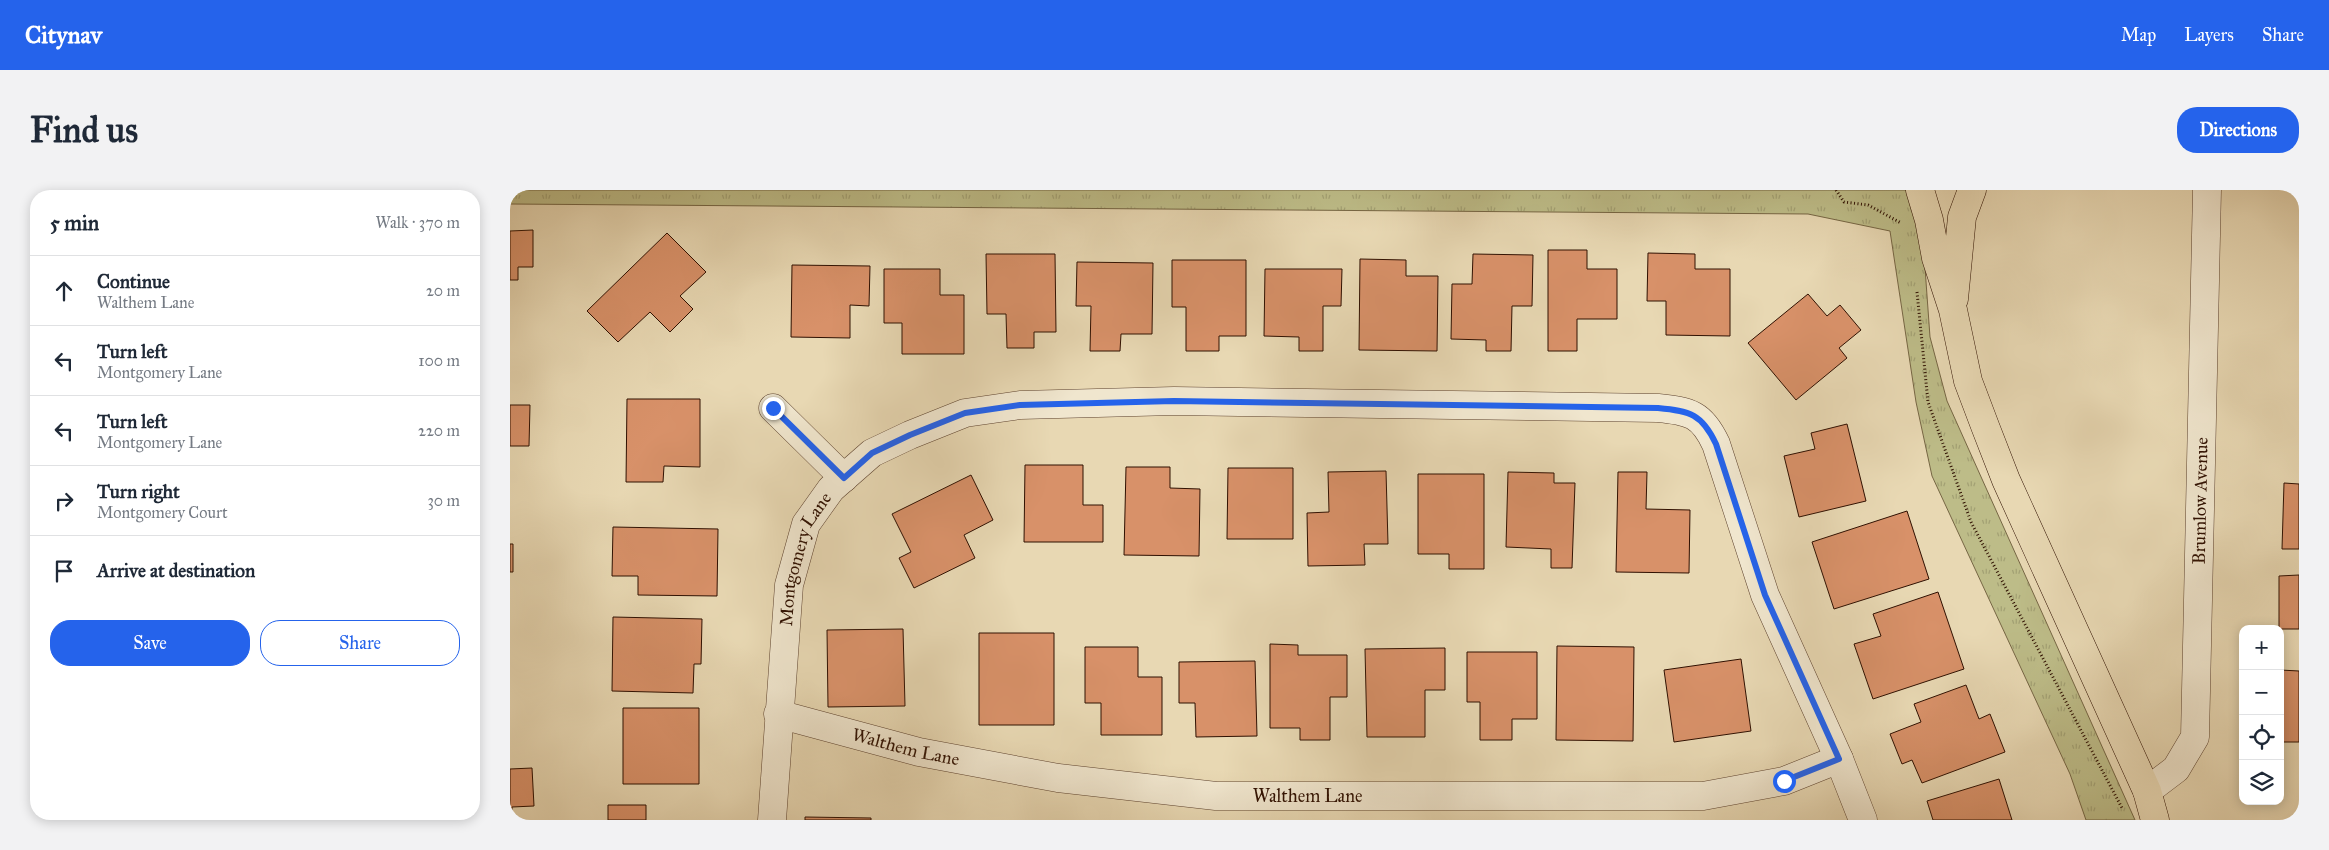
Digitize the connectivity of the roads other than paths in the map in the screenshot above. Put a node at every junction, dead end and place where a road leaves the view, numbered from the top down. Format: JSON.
{"nodes":[{"id":1,"x":1920,"y":190,"type":"edge"},
{"id":2,"x":1972,"y":190,"type":"edge"},
{"id":3,"x":2207,"y":190,"type":"edge"},
{"id":4,"x":1953,"y":310,"type":"junction"},
{"id":5,"x":773,"y":408,"type":"dead end"},
{"id":6,"x":844,"y":478,"type":"junction"},
{"id":7,"x":778,"y":714,"type":"junction"},
{"id":8,"x":1839,"y":759,"type":"junction"},
{"id":9,"x":2147,"y":792,"type":"junction"},
{"id":10,"x":772,"y":820,"type":"edge"},
{"id":11,"x":1864,"y":820,"type":"edge"},
{"id":12,"x":2155,"y":820,"type":"edge"}],
"edges":[{"from":1,"to":4,"type":"main road"},
{"from":2,"to":4,"type":"main road"},
{"from":3,"to":9,"type":"street","name":"Brumlow Avenue"},
{"from":4,"to":9,"type":"main road"},
{"from":5,"to":6,"type":"street"},
{"from":6,"to":7,"type":"street","name":"Montgomery Lane"},
{"from":6,"to":8,"type":"street","name":"Montgomery Lane"},
{"from":7,"to":8,"type":"street","name":"Walthem Lane"},
{"from":7,"to":10,"type":"street","name":"Montgomery Lane"},
{"from":8,"to":11,"type":"street","name":"Montgomery Lane"},
{"from":9,"to":12,"type":"main road"}]}
